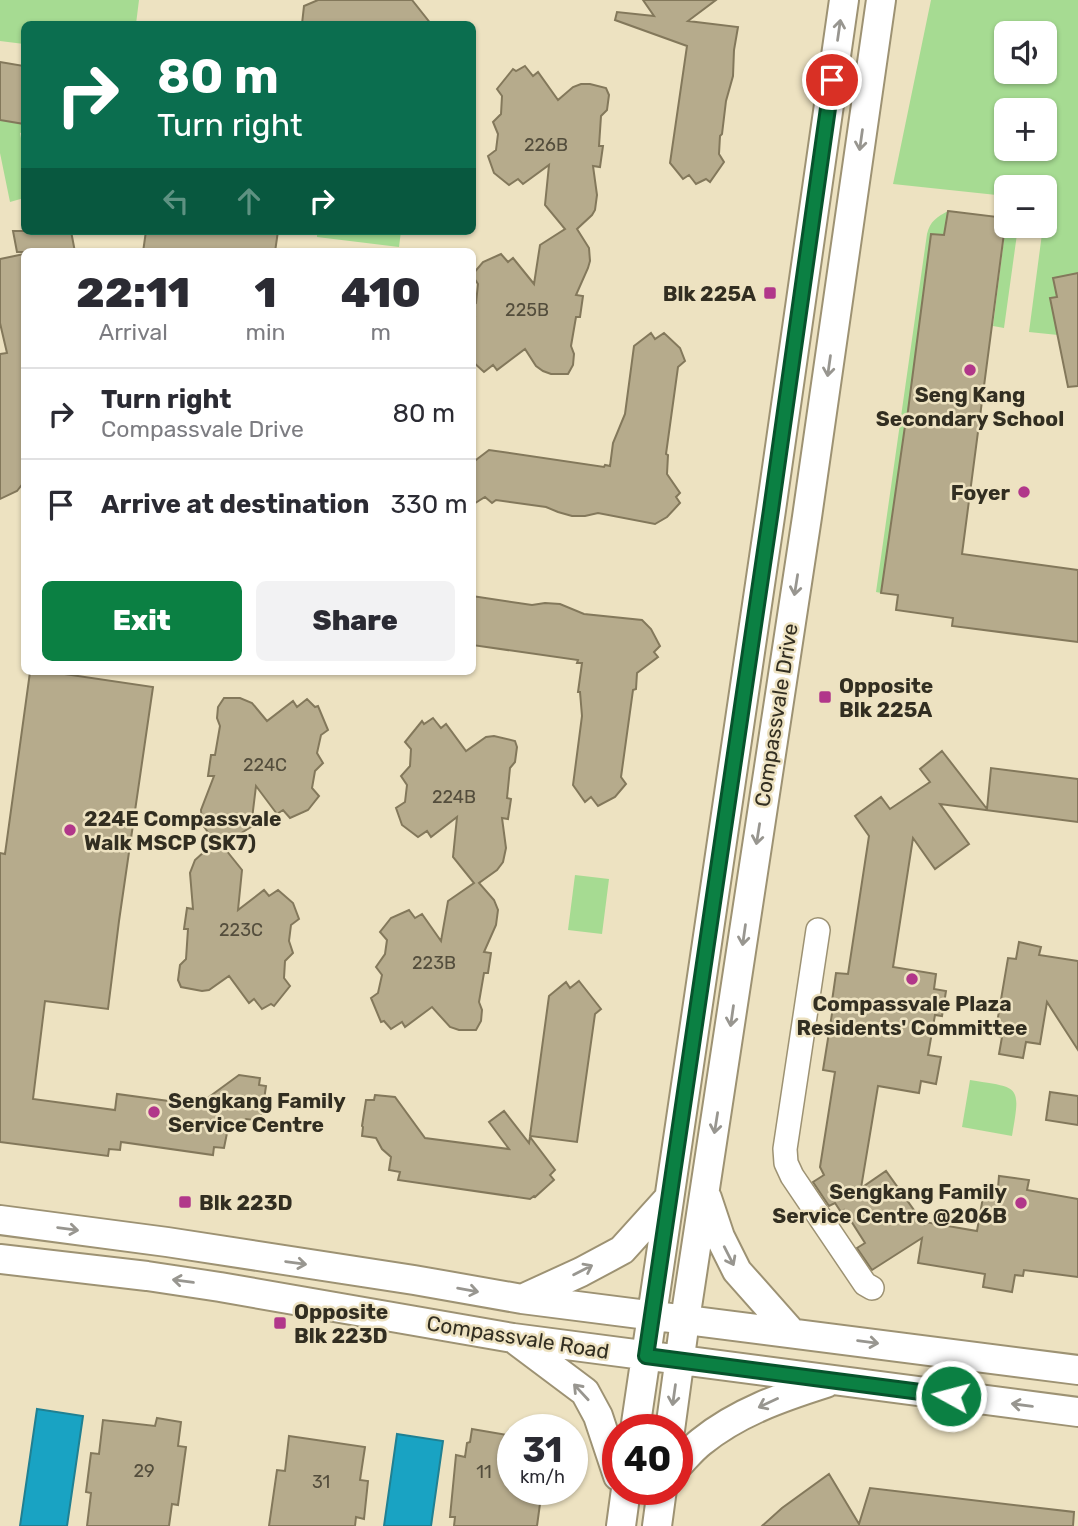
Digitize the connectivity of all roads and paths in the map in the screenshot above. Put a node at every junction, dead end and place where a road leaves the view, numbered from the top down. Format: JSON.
{"nodes":[{"id":1,"x":844,"y":0,"type":"edge"},
{"id":2,"x":881,"y":0,"type":"edge"},
{"id":3,"x":818,"y":930,"type":"dead end"},
{"id":4,"x":705,"y":1192,"type":"junction"},
{"id":5,"x":669,"y":1198,"type":"junction"},
{"id":6,"x":0,"y":1220,"type":"edge"},
{"id":7,"x":0,"y":1259,"type":"edge"},
{"id":8,"x":34,"y":1264,"type":"junction"},
{"id":9,"x":0,"y":1270,"type":"edge"},
{"id":10,"x":872,"y":1288,"type":"dead end"},
{"id":11,"x":522,"y":1299,"type":"junction"},
{"id":12,"x":651,"y":1316,"type":"junction"},
{"id":13,"x":685,"y":1320,"type":"junction"},
{"id":14,"x":792,"y":1332,"type":"junction"},
{"id":15,"x":513,"y":1338,"type":"junction"},
{"id":16,"x":646,"y":1356,"type":"junction"},
{"id":17,"x":679,"y":1360,"type":"junction"},
{"id":18,"x":1078,"y":1370,"type":"edge"},
{"id":19,"x":832,"y":1381,"type":"junction"},
{"id":20,"x":1078,"y":1412,"type":"edge"},
{"id":21,"x":637,"y":1414,"type":"edge"},
{"id":22,"x":672,"y":1414,"type":"edge"},
{"id":23,"x":602,"y":1428,"type":"edge"},
{"id":24,"x":693,"y":1449,"type":"edge"},
{"id":25,"x":622,"y":1505,"type":"edge"},
{"id":26,"x":660,"y":1505,"type":"edge"},
{"id":27,"x":621,"y":1526,"type":"edge"},
{"id":28,"x":657,"y":1526,"type":"edge"}],
"edges":[{"from":5,"to":1,"type":"street","name":"Compassvale Drive","one_way":true},
{"from":2,"to":4,"type":"street","name":"Compassvale Drive","one_way":true},
{"from":3,"to":10,"type":"street"},
{"from":4,"to":13,"type":"street","name":"Compassvale Drive"},
{"from":4,"to":14,"type":"street","one_way":true},
{"from":11,"to":5,"type":"street","one_way":true},
{"from":5,"to":12,"type":"street","name":"Compassvale Drive"},
{"from":6,"to":11,"type":"street","name":"Compassvale Road","one_way":true},
{"from":7,"to":8,"type":"street","name":"Compassvale Road"},
{"from":8,"to":9,"type":"street"},
{"from":15,"to":8,"type":"street","name":"Compassvale Road","one_way":true},
{"from":11,"to":12,"type":"street","name":"Compassvale Road"},
{"from":12,"to":13,"type":"street","name":"Compassvale Road"},
{"from":12,"to":16,"type":"street","name":"Compassvale Drive"},
{"from":13,"to":14,"type":"street","name":"Compassvale Road"},
{"from":13,"to":17,"type":"street","name":"Compassvale Drive"},
{"from":14,"to":18,"type":"street","name":"Compassvale Road","one_way":true},
{"from":15,"to":16,"type":"street","name":"Compassvale Road"},
{"from":23,"to":15,"type":"street","one_way":true},
{"from":16,"to":17,"type":"street","name":"Compassvale Road"},
{"from":16,"to":21,"type":"street","name":"Compassvale Drive"},
{"from":17,"to":19,"type":"street","name":"Compassvale Road"},
{"from":17,"to":22,"type":"street","name":"Compassvale Drive","one_way":true},
{"from":20,"to":19,"type":"street","name":"Compassvale Road","one_way":true},
{"from":19,"to":24,"type":"street","one_way":true},
{"from":25,"to":27,"type":"street"},
{"from":26,"to":28,"type":"street"}]}
